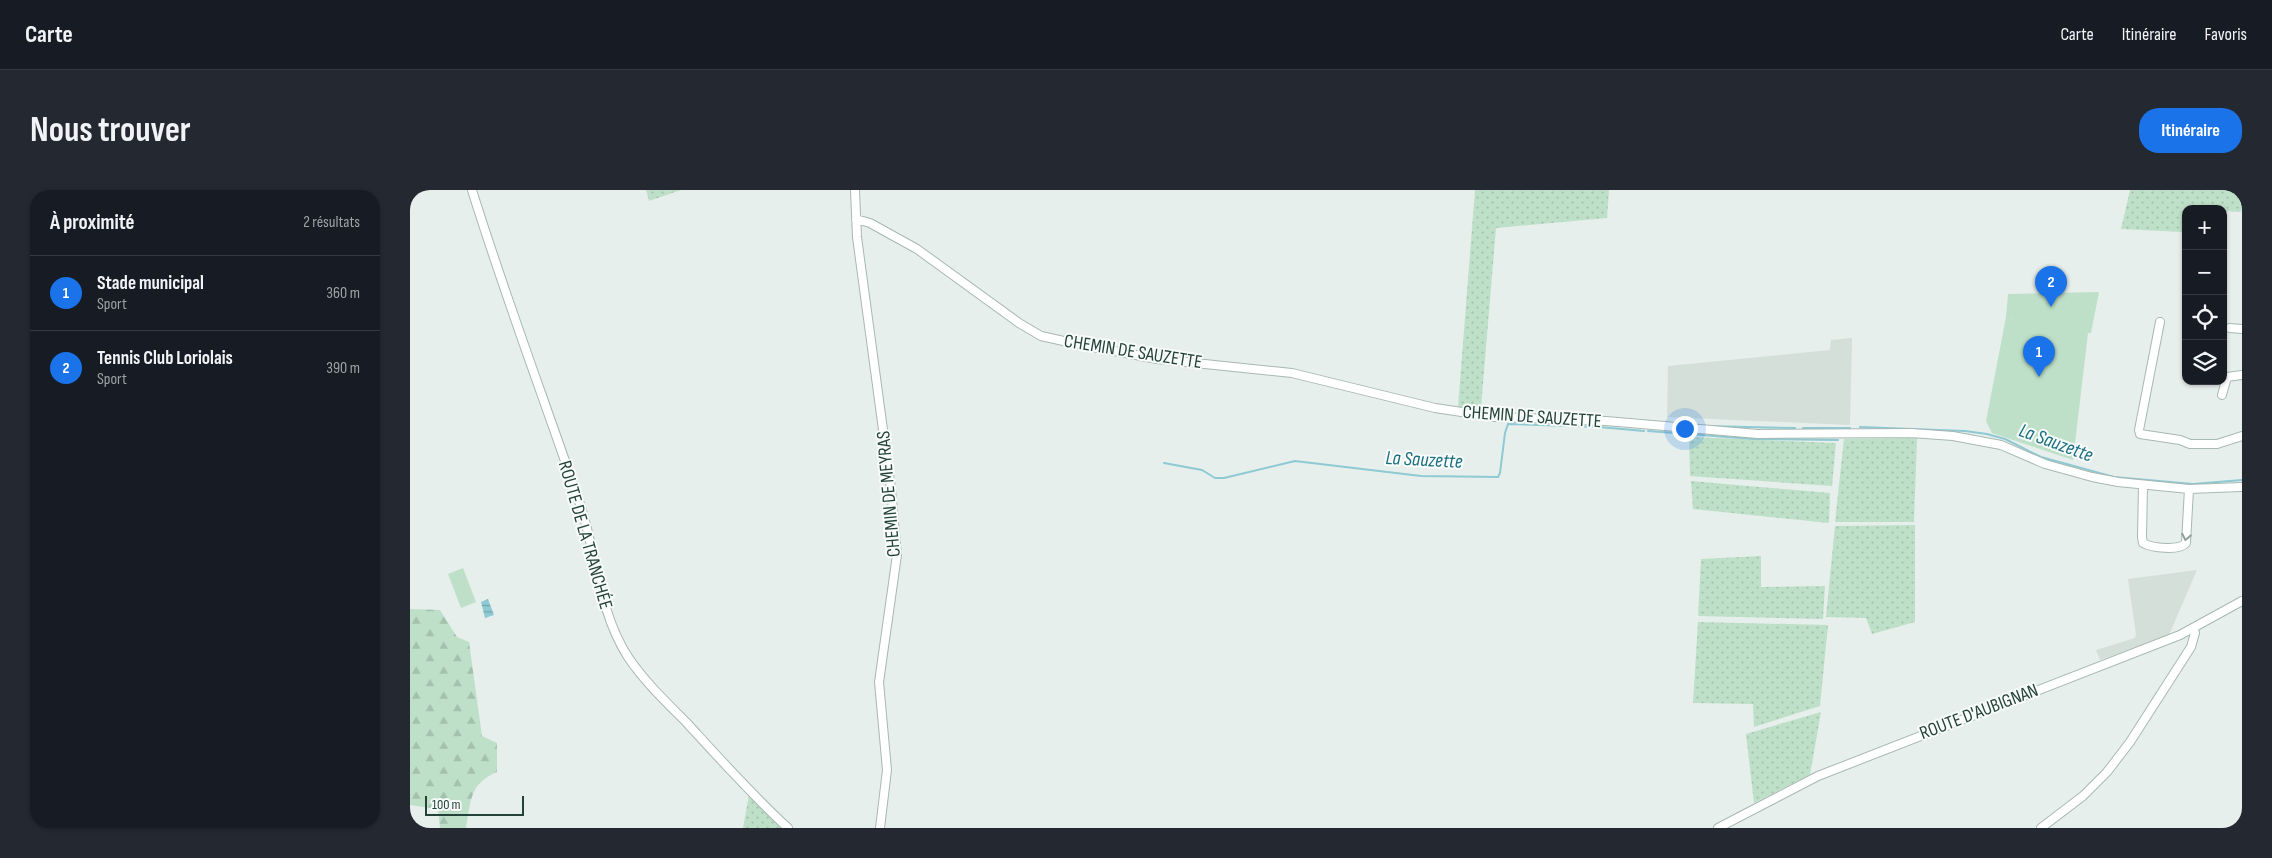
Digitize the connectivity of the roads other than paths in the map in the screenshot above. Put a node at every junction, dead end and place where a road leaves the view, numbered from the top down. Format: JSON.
{"nodes":[{"id":1,"x":472,"y":190,"type":"edge"},
{"id":2,"x":855,"y":190,"type":"edge"},
{"id":3,"x":856,"y":219,"type":"junction"},
{"id":4,"x":2160,"y":322,"type":"dead end"},
{"id":5,"x":2230,"y":328,"type":"dead end"},
{"id":6,"x":2242,"y":329,"type":"edge"},
{"id":7,"x":2242,"y":375,"type":"edge"},
{"id":8,"x":2222,"y":395,"type":"dead end"},
{"id":9,"x":2242,"y":436,"type":"edge"},
{"id":10,"x":2143,"y":485,"type":"junction"},
{"id":11,"x":2242,"y":487,"type":"edge"},
{"id":12,"x":2189,"y":489,"type":"junction"},
{"id":13,"x":2242,"y":601,"type":"edge"},
{"id":14,"x":2194,"y":629,"type":"junction"},
{"id":15,"x":788,"y":828,"type":"edge"},
{"id":16,"x":880,"y":828,"type":"edge"},
{"id":17,"x":1718,"y":828,"type":"edge"},
{"id":18,"x":2041,"y":828,"type":"edge"}],
"edges":[{"from":1,"to":15,"type":"street","name":"ROUTE DE LA TRANCHÉE"},
{"from":2,"to":3,"type":"street","name":"CHEMIN DE MEYRAS"},
{"from":3,"to":10,"type":"street","name":"CHEMIN DE SAUZETTE"},
{"from":3,"to":16,"type":"street","name":"CHEMIN DE MEYRAS"},
{"from":4,"to":9,"type":"street"},
{"from":5,"to":6,"type":"street"},
{"from":7,"to":8,"type":"street"},
{"from":10,"to":12,"type":"street","name":"CHEMIN DE SAUZETTE"},
{"from":12,"to":10,"type":"street","one_way":true},
{"from":11,"to":12,"type":"street","name":"CHEMIN DE SAUZETTE"},
{"from":13,"to":14,"type":"street","name":"ROUTE D'AUBIGNAN"},
{"from":14,"to":17,"type":"street","name":"ROUTE D'AUBIGNAN"},
{"from":14,"to":18,"type":"street"}]}
